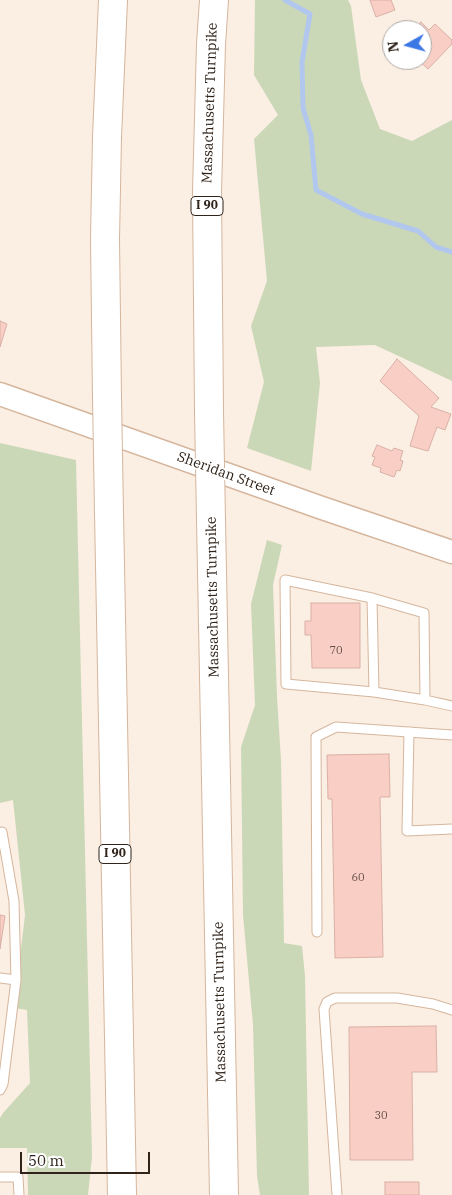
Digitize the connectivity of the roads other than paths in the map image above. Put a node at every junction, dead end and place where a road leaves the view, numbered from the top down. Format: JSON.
{"nodes":[{"id":1,"x":113,"y":0,"type":"edge"},
{"id":2,"x":214,"y":0,"type":"edge"},
{"id":3,"x":0,"y":394,"type":"edge"},
{"id":4,"x":452,"y":552,"type":"edge"},
{"id":5,"x":372,"y":598,"type":"junction"},
{"id":6,"x":374,"y":692,"type":"junction"},
{"id":7,"x":425,"y":700,"type":"junction"},
{"id":8,"x":452,"y":706,"type":"edge"},
{"id":9,"x":410,"y":732,"type":"junction"},
{"id":10,"x":452,"y":735,"type":"edge"},
{"id":11,"x":452,"y":829,"type":"edge"},
{"id":12,"x":2,"y":832,"type":"dead end"},
{"id":13,"x":317,"y":932,"type":"dead end"},
{"id":14,"x":0,"y":978,"type":"edge"},
{"id":15,"x":16,"y":980,"type":"junction"},
{"id":16,"x":452,"y":1010,"type":"edge"},
{"id":17,"x":0,"y":1090,"type":"edge"},
{"id":18,"x":0,"y":1176,"type":"edge"},
{"id":19,"x":19,"y":1195,"type":"edge"},
{"id":20,"x":122,"y":1195,"type":"edge"},
{"id":21,"x":224,"y":1195,"type":"edge"},
{"id":22,"x":337,"y":1195,"type":"edge"}],
"edges":[{"from":1,"to":20,"type":"highway","number":"I 90","bridge":true},
{"from":2,"to":21,"type":"highway","name":"Massachusetts Turnpike","number":"I 90","bridge":true},
{"from":3,"to":4,"type":"street","name":"Sheridan Street"},
{"from":5,"to":6,"type":"lane"},
{"from":5,"to":6,"type":"lane"},
{"from":5,"to":7,"type":"lane"},
{"from":6,"to":7,"type":"lane"},
{"from":7,"to":8,"type":"lane"},
{"from":9,"to":10,"type":"lane"},
{"from":9,"to":11,"type":"lane"},
{"from":9,"to":13,"type":"lane"},
{"from":12,"to":15,"type":"lane"},
{"from":14,"to":15,"type":"lane"},
{"from":15,"to":17,"type":"lane"},
{"from":16,"to":22,"type":"lane"},
{"from":18,"to":19,"type":"lane"}]}
